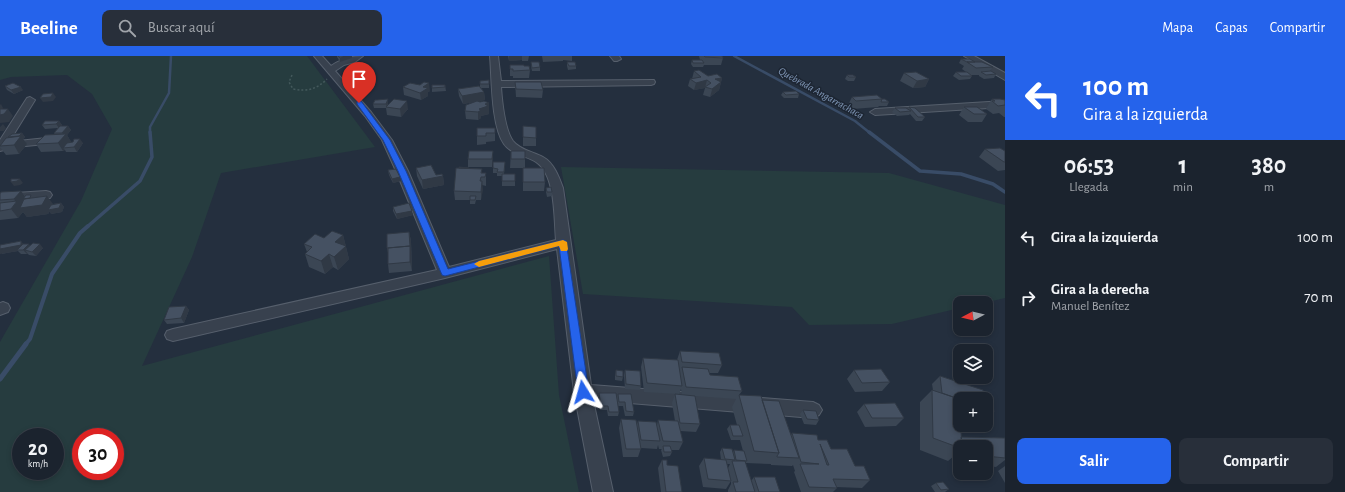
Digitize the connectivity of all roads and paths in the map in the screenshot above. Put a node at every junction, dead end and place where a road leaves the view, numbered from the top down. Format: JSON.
{"nodes":[{"id":1,"x":318,"y":56,"type":"edge"},
{"id":2,"x":359,"y":56,"type":"edge"},
{"id":3,"x":494,"y":56,"type":"edge"},
{"id":4,"x":968,"y":56,"type":"edge"},
{"id":5,"x":331,"y":70,"type":"junction"},
{"id":6,"x":292,"y":75,"type":"dead end"},
{"id":7,"x":1005,"y":76,"type":"edge"},
{"id":8,"x":651,"y":82,"type":"dead end"},
{"id":9,"x":497,"y":84,"type":"junction"},
{"id":10,"x":30,"y":100,"type":"dead end"},
{"id":11,"x":1005,"y":104,"type":"edge"},
{"id":12,"x":875,"y":112,"type":"dead end"},
{"id":13,"x":66,"y":140,"type":"edge"},
{"id":14,"x":1,"y":147,"type":"edge"},
{"id":15,"x":46,"y":195,"type":"edge"},
{"id":16,"x":0,"y":198,"type":"edge"},
{"id":17,"x":563,"y":242,"type":"junction"},
{"id":18,"x":445,"y":273,"type":"junction"},
{"id":19,"x":173,"y":335,"type":"dead end"},
{"id":20,"x":583,"y":392,"type":"junction"},
{"id":21,"x":813,"y":410,"type":"edge"},
{"id":22,"x":603,"y":492,"type":"edge"}],
"edges":[{"from":1,"to":5,"type":"street"},
{"from":2,"to":5,"type":"street"},
{"from":3,"to":9,"type":"street"},
{"from":4,"to":7,"type":"street"},
{"from":5,"to":6,"type":"path"},
{"from":5,"to":18,"type":"street"},
{"from":8,"to":9,"type":"street"},
{"from":9,"to":17,"type":"street"},
{"from":10,"to":14,"type":"street"},
{"from":11,"to":12,"type":"street"},
{"from":13,"to":14,"type":"street"},
{"from":15,"to":16,"type":"street"},
{"from":17,"to":18,"type":"street"},
{"from":17,"to":20,"type":"street"},
{"from":18,"to":19,"type":"street"},
{"from":20,"to":21,"type":"street"},
{"from":20,"to":22,"type":"street"}]}
